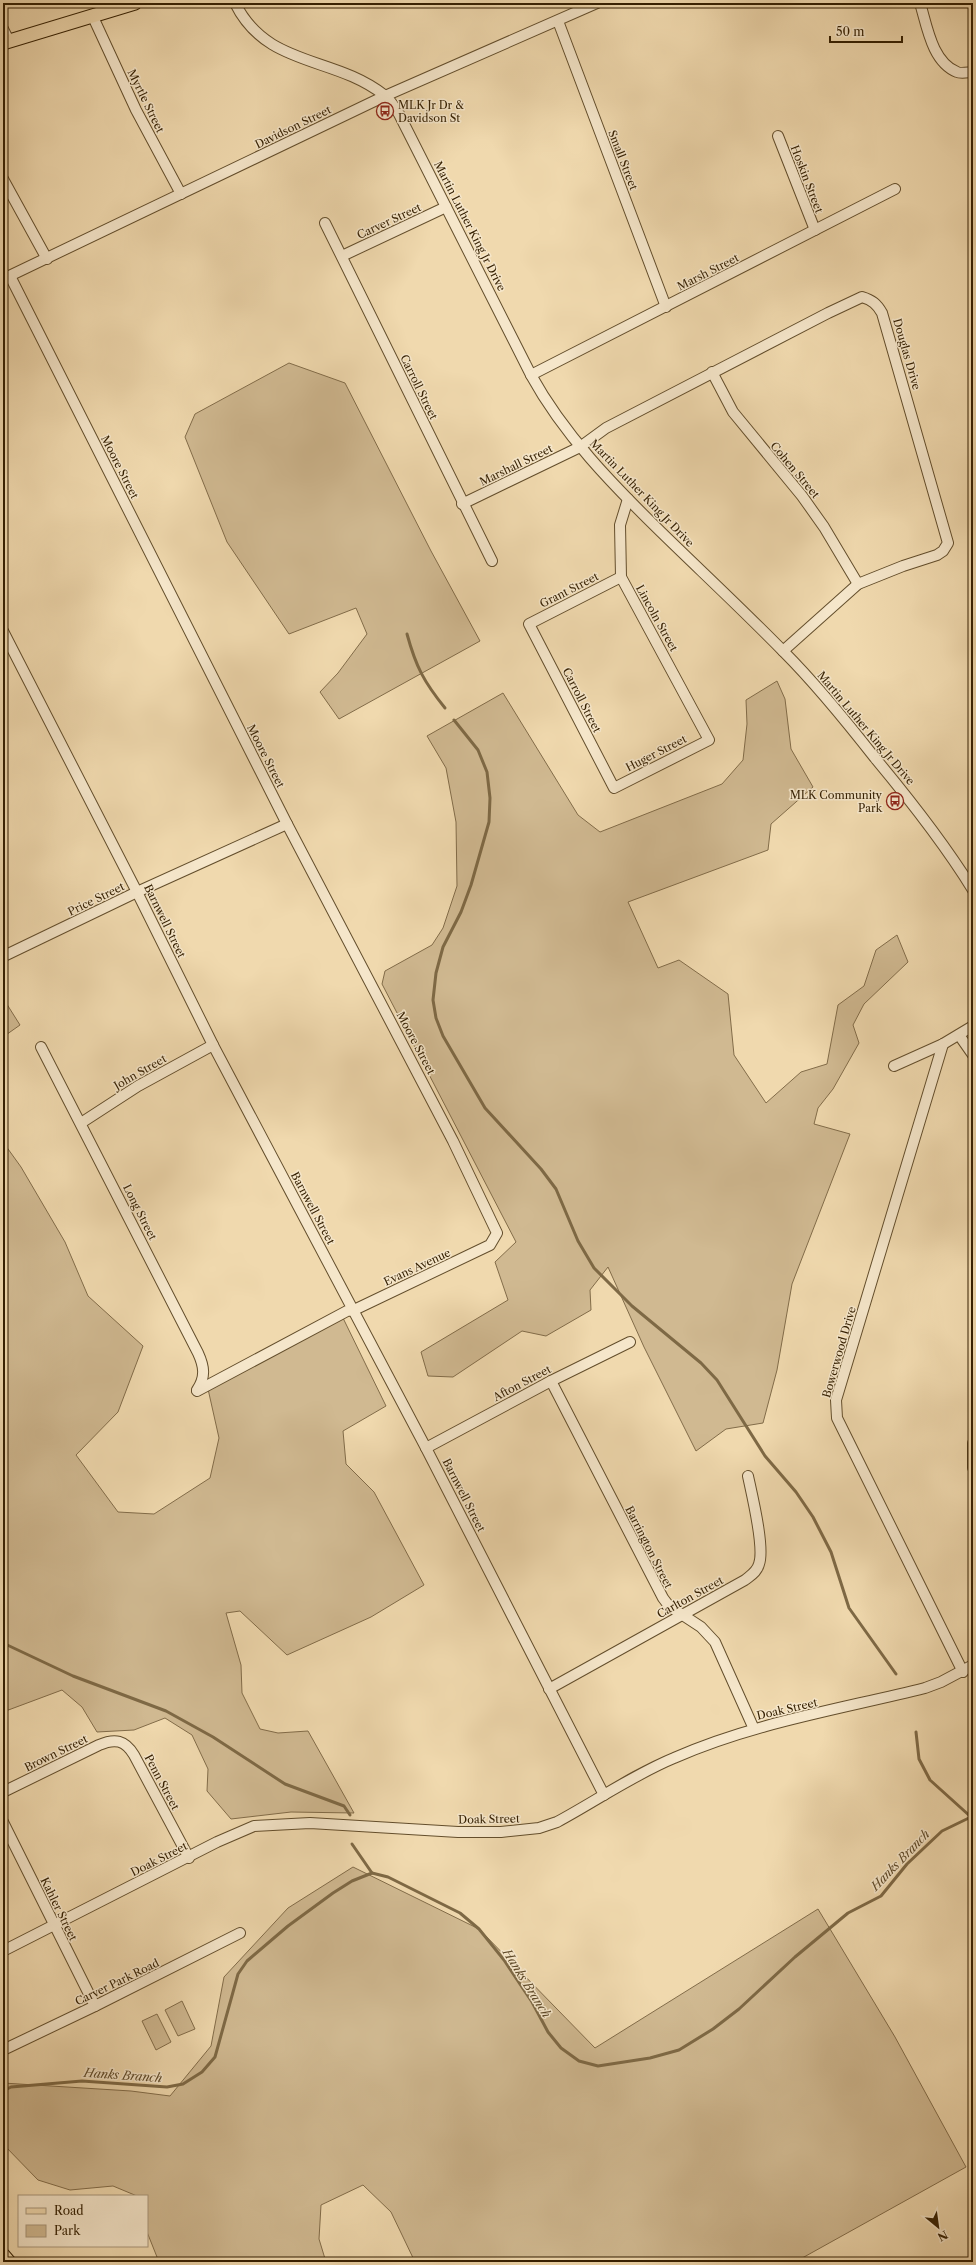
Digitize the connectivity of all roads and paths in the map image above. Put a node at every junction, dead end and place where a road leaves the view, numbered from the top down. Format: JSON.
{"nodes":[{"id":1,"x":135,"y":3,"type":"edge"},
{"id":2,"x":235,"y":3,"type":"edge"},
{"id":3,"x":597,"y":3,"type":"edge"},
{"id":4,"x":920,"y":3,"type":"edge"},
{"id":5,"x":93,"y":17,"type":"junction"},
{"id":6,"x":558,"y":21,"type":"junction"},
{"id":7,"x":3,"y":29,"type":"edge"},
{"id":8,"x":6,"y":42,"type":"edge"},
{"id":9,"x":973,"y":72,"type":"edge"},
{"id":10,"x":385,"y":96,"type":"junction"},
{"id":11,"x":778,"y":136,"type":"dead end"},
{"id":12,"x":3,"y":179,"type":"edge"},
{"id":13,"x":895,"y":189,"type":"dead end"},
{"id":14,"x":181,"y":194,"type":"junction"},
{"id":15,"x":446,"y":207,"type":"junction"},
{"id":16,"x":325,"y":223,"type":"dead end"},
{"id":17,"x":815,"y":230,"type":"junction"},
{"id":18,"x":342,"y":256,"type":"junction"},
{"id":19,"x":47,"y":259,"type":"junction"},
{"id":20,"x":7,"y":278,"type":"edge"},
{"id":21,"x":666,"y":307,"type":"junction"},
{"id":22,"x":712,"y":372,"type":"junction"},
{"id":23,"x":531,"y":375,"type":"junction"},
{"id":24,"x":580,"y":447,"type":"junction"},
{"id":25,"x":628,"y":500,"type":"junction"},
{"id":26,"x":462,"y":504,"type":"junction"},
{"id":27,"x":492,"y":561,"type":"dead end"},
{"id":28,"x":621,"y":577,"type":"junction"},
{"id":29,"x":858,"y":584,"type":"junction"},
{"id":30,"x":529,"y":624,"type":"joint"},
{"id":31,"x":3,"y":631,"type":"edge"},
{"id":32,"x":783,"y":652,"type":"junction"},
{"id":33,"x":709,"y":740,"type":"joint"},
{"id":34,"x":614,"y":788,"type":"joint"},
{"id":35,"x":287,"y":824,"type":"junction"},
{"id":36,"x":973,"y":890,"type":"edge"},
{"id":37,"x":137,"y":892,"type":"junction"},
{"id":38,"x":3,"y":955,"type":"edge"},
{"id":39,"x":973,"y":1026,"type":"edge"},
{"id":40,"x":959,"y":1035,"type":"junction"},
{"id":41,"x":943,"y":1044,"type":"junction"},
{"id":42,"x":213,"y":1045,"type":"junction"},
{"id":43,"x":41,"y":1047,"type":"dead end"},
{"id":44,"x":973,"y":1055,"type":"edge"},
{"id":45,"x":894,"y":1066,"type":"dead end"},
{"id":46,"x":80,"y":1123,"type":"junction"},
{"id":47,"x":490,"y":1245,"type":"joint"},
{"id":48,"x":354,"y":1310,"type":"junction"},
{"id":49,"x":630,"y":1342,"type":"dead end"},
{"id":50,"x":551,"y":1381,"type":"junction"},
{"id":51,"x":196,"y":1391,"type":"joint"},
{"id":52,"x":973,"y":1443,"type":"edge"},
{"id":53,"x":426,"y":1448,"type":"junction"},
{"id":54,"x":973,"y":1468,"type":"edge"},
{"id":55,"x":748,"y":1476,"type":"dead end"},
{"id":56,"x":683,"y":1615,"type":"junction"},
{"id":57,"x":973,"y":1665,"type":"edge"},
{"id":58,"x":963,"y":1672,"type":"junction"},
{"id":59,"x":548,"y":1689,"type":"junction"},
{"id":60,"x":754,"y":1729,"type":"junction"},
{"id":61,"x":99,"y":1745,"type":"joint"},
{"id":62,"x":3,"y":1792,"type":"edge"},
{"id":63,"x":604,"y":1795,"type":"junction"},
{"id":64,"x":3,"y":1822,"type":"edge"},
{"id":65,"x":189,"y":1858,"type":"junction"},
{"id":66,"x":54,"y":1926,"type":"junction"},
{"id":67,"x":240,"y":1933,"type":"dead end"},
{"id":68,"x":3,"y":1951,"type":"edge"},
{"id":69,"x":95,"y":2006,"type":"junction"},
{"id":70,"x":3,"y":2050,"type":"edge"},
{"id":71,"x":3,"y":2255,"type":"edge"},
{"id":72,"x":9,"y":2262,"type":"edge"}],
"edges":[{"from":1,"to":5,"type":"main road"},
{"from":2,"to":10,"type":"street","name":"Martin Luther King Jr Drive"},
{"from":3,"to":6,"type":"street","name":"Davidson Street"},
{"from":4,"to":9,"type":"street"},
{"from":5,"to":8,"type":"main road"},
{"from":5,"to":14,"type":"street","name":"Myrtle Street"},
{"from":6,"to":10,"type":"street","name":"Davidson Street"},
{"from":6,"to":21,"type":"street","name":"Small Street"},
{"from":7,"to":8,"type":"street"},
{"from":10,"to":14,"type":"street","name":"Davidson Street"},
{"from":10,"to":15,"type":"street","name":"Martin Luther King Jr Drive"},
{"from":11,"to":17,"type":"street","name":"Hoskin Street"},
{"from":12,"to":19,"type":"street"},
{"from":13,"to":17,"type":"street","name":"Marsh Street"},
{"from":14,"to":19,"type":"street","name":"Davidson Street"},
{"from":15,"to":18,"type":"street","name":"Carver Street"},
{"from":15,"to":23,"type":"street","name":"Martin Luther King Jr Drive"},
{"from":16,"to":18,"type":"street","name":"Carroll Street"},
{"from":17,"to":21,"type":"street","name":"Marsh Street"},
{"from":18,"to":26,"type":"street","name":"Carroll Street"},
{"from":19,"to":20,"type":"street","name":"Davidson Street"},
{"from":20,"to":35,"type":"street","name":"Moore Street"},
{"from":21,"to":23,"type":"street","name":"Marsh Street"},
{"from":22,"to":24,"type":"street","name":"Douglas Drive"},
{"from":22,"to":29,"type":"street","name":"Cohen Street"},
{"from":22,"to":29,"type":"street","name":"Douglas Drive"},
{"from":23,"to":24,"type":"street","name":"Martin Luther King Jr Drive"},
{"from":24,"to":25,"type":"street","name":"Martin Luther King Jr Drive"},
{"from":24,"to":26,"type":"street","name":"Marshall Street"},
{"from":25,"to":28,"type":"street","name":"Lincoln Street"},
{"from":25,"to":32,"type":"street","name":"Martin Luther King Jr Drive"},
{"from":26,"to":27,"type":"street","name":"Carroll Street"},
{"from":28,"to":30,"type":"street","name":"Grant Street"},
{"from":28,"to":33,"type":"street","name":"Lincoln Street"},
{"from":29,"to":32,"type":"street","name":"Douglas Drive"},
{"from":30,"to":34,"type":"street","name":"Carroll Street"},
{"from":31,"to":37,"type":"street","name":"Barnwell Street"},
{"from":32,"to":36,"type":"street","name":"Martin Luther King Jr Drive"},
{"from":33,"to":34,"type":"street","name":"Huger Street"},
{"from":35,"to":37,"type":"street","name":"Price Street"},
{"from":35,"to":47,"type":"street","name":"Moore Street"},
{"from":37,"to":38,"type":"street","name":"Price Street"},
{"from":37,"to":42,"type":"street","name":"Barnwell Street"},
{"from":39,"to":40,"type":"street"},
{"from":40,"to":41,"type":"street"},
{"from":40,"to":44,"type":"street"},
{"from":41,"to":45,"type":"street"},
{"from":41,"to":58,"type":"street","name":"Bowerwood Drive"},
{"from":42,"to":46,"type":"street","name":"John Street"},
{"from":42,"to":48,"type":"street","name":"Barnwell Street"},
{"from":43,"to":46,"type":"street","name":"Long Street"},
{"from":46,"to":51,"type":"street","name":"Long Street"},
{"from":47,"to":48,"type":"street","name":"Evans Avenue"},
{"from":48,"to":51,"type":"street","name":"Evans Avenue"},
{"from":48,"to":53,"type":"street","name":"Barnwell Street"},
{"from":49,"to":50,"type":"street","name":"Afton Street"},
{"from":50,"to":53,"type":"street","name":"Afton Street"},
{"from":50,"to":56,"type":"street","name":"Barrington Street"},
{"from":52,"to":54,"type":"street"},
{"from":53,"to":59,"type":"street","name":"Barnwell Street"},
{"from":55,"to":56,"type":"street","name":"Carlton Street"},
{"from":56,"to":59,"type":"street","name":"Carlton Street"},
{"from":56,"to":60,"type":"street","name":"Barrington Street"},
{"from":57,"to":58,"type":"street","name":"Doak Street"},
{"from":58,"to":60,"type":"street","name":"Doak Street"},
{"from":59,"to":63,"type":"street","name":"Barnwell Street"},
{"from":60,"to":63,"type":"street","name":"Doak Street"},
{"from":61,"to":62,"type":"street","name":"Brown Street"},
{"from":61,"to":65,"type":"street","name":"Penn Street"},
{"from":63,"to":65,"type":"street","name":"Doak Street"},
{"from":64,"to":66,"type":"street","name":"Kahler Street"},
{"from":65,"to":66,"type":"street","name":"Doak Street"},
{"from":66,"to":68,"type":"street","name":"Doak Street"},
{"from":66,"to":69,"type":"street","name":"Kahler Street"},
{"from":67,"to":69,"type":"street","name":"Carver Park Road"},
{"from":69,"to":70,"type":"street","name":"Carver Park Road"},
{"from":71,"to":72,"type":"main road"}]}
